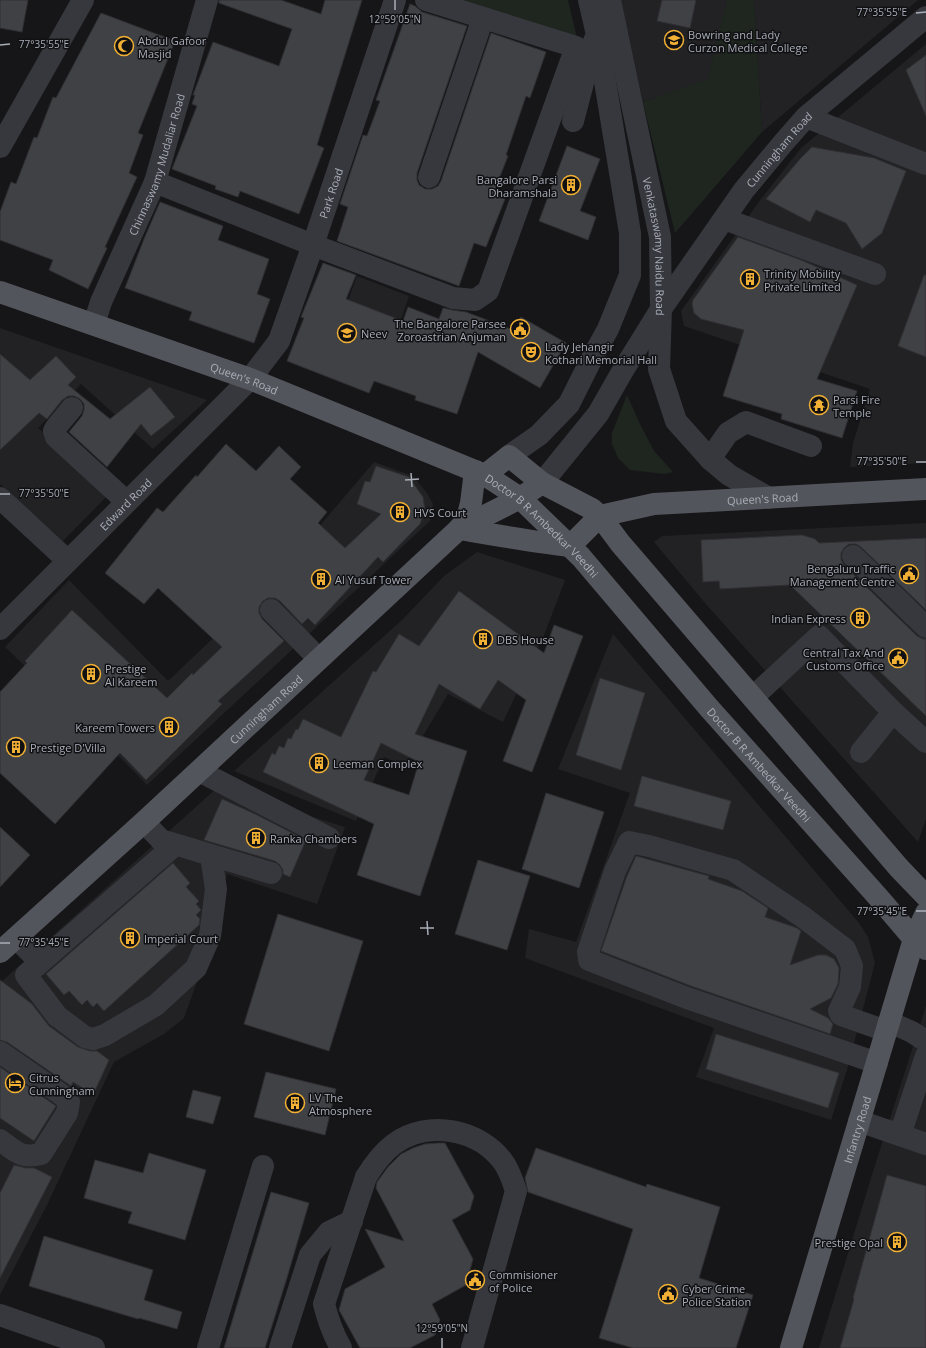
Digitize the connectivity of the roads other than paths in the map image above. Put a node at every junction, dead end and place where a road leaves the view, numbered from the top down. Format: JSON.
{"nodes":[{"id":1,"x":83,"y":0,"type":"edge"},
{"id":2,"x":207,"y":0,"type":"edge"},
{"id":3,"x":395,"y":0,"type":"edge"},
{"id":4,"x":426,"y":0,"type":"edge"},
{"id":5,"x":589,"y":0,"type":"edge"},
{"id":6,"x":610,"y":0,"type":"edge"},
{"id":7,"x":926,"y":17,"type":"edge"},
{"id":8,"x":483,"y":18,"type":"junction"},
{"id":9,"x":589,"y":42,"type":"junction"},
{"id":10,"x":806,"y":116,"type":"junction"},
{"id":11,"x":573,"y":121,"type":"dead end"},
{"id":12,"x":0,"y":147,"type":"edge"},
{"id":13,"x":926,"y":164,"type":"edge"},
{"id":14,"x":429,"y":177,"type":"dead end"},
{"id":15,"x":155,"y":182,"type":"junction"},
{"id":16,"x":724,"y":219,"type":"junction"},
{"id":17,"x":313,"y":245,"type":"junction"},
{"id":18,"x":875,"y":274,"type":"dead end"},
{"id":19,"x":0,"y":292,"type":"edge"},
{"id":20,"x":661,"y":308,"type":"junction"},
{"id":21,"x":94,"y":324,"type":"junction"},
{"id":22,"x":644,"y":336,"type":"junction"},
{"id":23,"x":250,"y":379,"type":"junction"},
{"id":24,"x":72,"y":408,"type":"dead end"},
{"id":25,"x":811,"y":446,"type":"dead end"},
{"id":26,"x":509,"y":456,"type":"junction"},
{"id":27,"x":710,"y":459,"type":"junction"},
{"id":28,"x":480,"y":473,"type":"junction"},
{"id":29,"x":542,"y":482,"type":"junction"},
{"id":30,"x":926,"y":489,"type":"edge"},
{"id":31,"x":0,"y":498,"type":"edge"},
{"id":32,"x":520,"y":498,"type":"junction"},
{"id":33,"x":769,"y":498,"type":"junction"},
{"id":34,"x":747,"y":499,"type":"junction"},
{"id":35,"x":127,"y":502,"type":"junction"},
{"id":36,"x":600,"y":516,"type":"junction"},
{"id":37,"x":459,"y":529,"type":"junction"},
{"id":38,"x":570,"y":546,"type":"junction"},
{"id":39,"x":853,"y":556,"type":"dead end"},
{"id":40,"x":68,"y":561,"type":"junction"},
{"id":41,"x":272,"y":610,"type":"dead end"},
{"id":42,"x":926,"y":627,"type":"edge"},
{"id":43,"x":0,"y":629,"type":"edge"},
{"id":44,"x":319,"y":659,"type":"junction"},
{"id":45,"x":753,"y":697,"type":"junction"},
{"id":46,"x":894,"y":712,"type":"junction"},
{"id":47,"x":926,"y":742,"type":"edge"},
{"id":48,"x":861,"y":752,"type":"dead end"},
{"id":49,"x":199,"y":771,"type":"junction"},
{"id":50,"x":144,"y":822,"type":"junction"},
{"id":51,"x":329,"y":838,"type":"dead end"},
{"id":52,"x":175,"y":845,"type":"junction"},
{"id":53,"x":211,"y":856,"type":"junction"},
{"id":54,"x":272,"y":873,"type":"dead end"},
{"id":55,"x":926,"y":896,"type":"edge"},
{"id":56,"x":926,"y":913,"type":"edge"},
{"id":57,"x":16,"y":938,"type":"junction"},
{"id":58,"x":920,"y":944,"type":"edge"},
{"id":59,"x":0,"y":952,"type":"edge"},
{"id":60,"x":40,"y":962,"type":"junction"},
{"id":61,"x":888,"y":1026,"type":"junction"},
{"id":62,"x":926,"y":1042,"type":"edge"},
{"id":63,"x":0,"y":1052,"type":"edge"},
{"id":64,"x":926,"y":1056,"type":"edge"},
{"id":65,"x":877,"y":1063,"type":"junction"},
{"id":66,"x":859,"y":1121,"type":"junction"},
{"id":67,"x":900,"y":1135,"type":"junction"},
{"id":68,"x":0,"y":1140,"type":"edge"},
{"id":69,"x":926,"y":1144,"type":"edge"},
{"id":70,"x":263,"y":1166,"type":"dead end"},
{"id":71,"x":352,"y":1221,"type":"junction"},
{"id":72,"x":0,"y":1315,"type":"edge"},
{"id":73,"x":94,"y":1348,"type":"edge"},
{"id":74,"x":208,"y":1348,"type":"edge"},
{"id":75,"x":280,"y":1348,"type":"edge"},
{"id":76,"x":341,"y":1348,"type":"edge"},
{"id":77,"x":472,"y":1348,"type":"edge"},
{"id":78,"x":791,"y":1348,"type":"edge"}],
"edges":[{"from":1,"to":12,"type":"street"},
{"from":2,"to":15,"type":"street","name":"Chinnaswamy Mudaliar Road"},
{"from":3,"to":17,"type":"street","name":"Park Road"},
{"from":4,"to":8,"type":"street"},
{"from":5,"to":9,"type":"street","name":"Venkataswamy Naidu Road"},
{"from":6,"to":20,"type":"street","name":"Venkataswamy Naidu Road"},
{"from":7,"to":10,"type":"street","name":"Cunningham Road"},
{"from":8,"to":9,"type":"street"},
{"from":8,"to":14,"type":"street"},
{"from":9,"to":11,"type":"street"},
{"from":9,"to":17,"type":"street"},
{"from":9,"to":26,"type":"street","name":"Venkataswamy Naidu Road"},
{"from":10,"to":13,"type":"street"},
{"from":10,"to":16,"type":"street","name":"Cunningham Road"},
{"from":15,"to":17,"type":"street"},
{"from":15,"to":21,"type":"street","name":"Chinnaswamy Mudaliar Road"},
{"from":16,"to":18,"type":"street"},
{"from":16,"to":20,"type":"street","name":"Cunningham Road"},
{"from":17,"to":23,"type":"street","name":"Park Road"},
{"from":19,"to":21,"type":"main road","name":"Queen's Road"},
{"from":20,"to":22,"type":"street","name":"Venkataswamy Naidu Road"},
{"from":20,"to":27,"type":"street"},
{"from":21,"to":23,"type":"main road","name":"Queen's Road"},
{"from":22,"to":29,"type":"street","name":"Venkataswamy Naidu Road"},
{"from":22,"to":34,"type":"street"},
{"from":23,"to":28,"type":"main road","name":"Queen's Road"},
{"from":23,"to":35,"type":"street","name":"Edward Road"},
{"from":24,"to":35,"type":"street"},
{"from":25,"to":27,"type":"street"},
{"from":26,"to":28,"type":"main road","name":"Doctor B R Ambedkar Veedhi"},
{"from":26,"to":29,"type":"main road"},
{"from":27,"to":33,"type":"street"},
{"from":28,"to":32,"type":"main road","name":"Doctor B R Ambedkar Veedhi"},
{"from":28,"to":37,"type":"main road"},
{"from":29,"to":32,"type":"main road","name":"Cunningham Road"},
{"from":29,"to":36,"type":"main road"},
{"from":30,"to":33,"type":"main road","name":"Queen's Road"},
{"from":31,"to":40,"type":"street"},
{"from":32,"to":37,"type":"main road","name":"Cunningham Road"},
{"from":32,"to":38,"type":"main road","name":"Doctor B R Ambedkar Veedhi"},
{"from":33,"to":34,"type":"main road","name":"Queen's Road"},
{"from":34,"to":36,"type":"main road","name":"Queen's Road"},
{"from":35,"to":40,"type":"street","name":"Edward Road"},
{"from":36,"to":38,"type":"main road"},
{"from":36,"to":45,"type":"main road"},
{"from":37,"to":38,"type":"main road"},
{"from":37,"to":44,"type":"main road","name":"Cunningham Road"},
{"from":38,"to":58,"type":"main road","name":"Doctor B R Ambedkar Veedhi"},
{"from":39,"to":42,"type":"street"},
{"from":40,"to":43,"type":"street","name":"Edward Road"},
{"from":41,"to":44,"type":"street"},
{"from":44,"to":49,"type":"main road","name":"Cunningham Road"},
{"from":45,"to":46,"type":"street"},
{"from":45,"to":55,"type":"main road"},
{"from":46,"to":47,"type":"street"},
{"from":46,"to":48,"type":"street"},
{"from":49,"to":50,"type":"main road","name":"Cunningham Road"},
{"from":49,"to":51,"type":"street"},
{"from":50,"to":52,"type":"street"},
{"from":50,"to":57,"type":"main road","name":"Cunningham Road"},
{"from":52,"to":53,"type":"street"},
{"from":52,"to":60,"type":"street"},
{"from":53,"to":54,"type":"street"},
{"from":53,"to":60,"type":"street"},
{"from":56,"to":58,"type":"main road","name":"Infantry Road"},
{"from":57,"to":59,"type":"main road","name":"Cunningham Road"},
{"from":57,"to":60,"type":"street"},
{"from":58,"to":61,"type":"main road","name":"Infantry Road"},
{"from":61,"to":62,"type":"street"},
{"from":61,"to":65,"type":"main road","name":"Infantry Road"},
{"from":61,"to":65,"type":"street"},
{"from":63,"to":68,"type":"street"},
{"from":64,"to":67,"type":"street"},
{"from":65,"to":66,"type":"main road","name":"Infantry Road"},
{"from":66,"to":67,"type":"street"},
{"from":66,"to":78,"type":"main road","name":"Infantry Road"},
{"from":67,"to":69,"type":"street"},
{"from":70,"to":74,"type":"street"},
{"from":71,"to":75,"type":"street"},
{"from":71,"to":76,"type":"street"},
{"from":71,"to":77,"type":"street"},
{"from":72,"to":73,"type":"street"}]}
